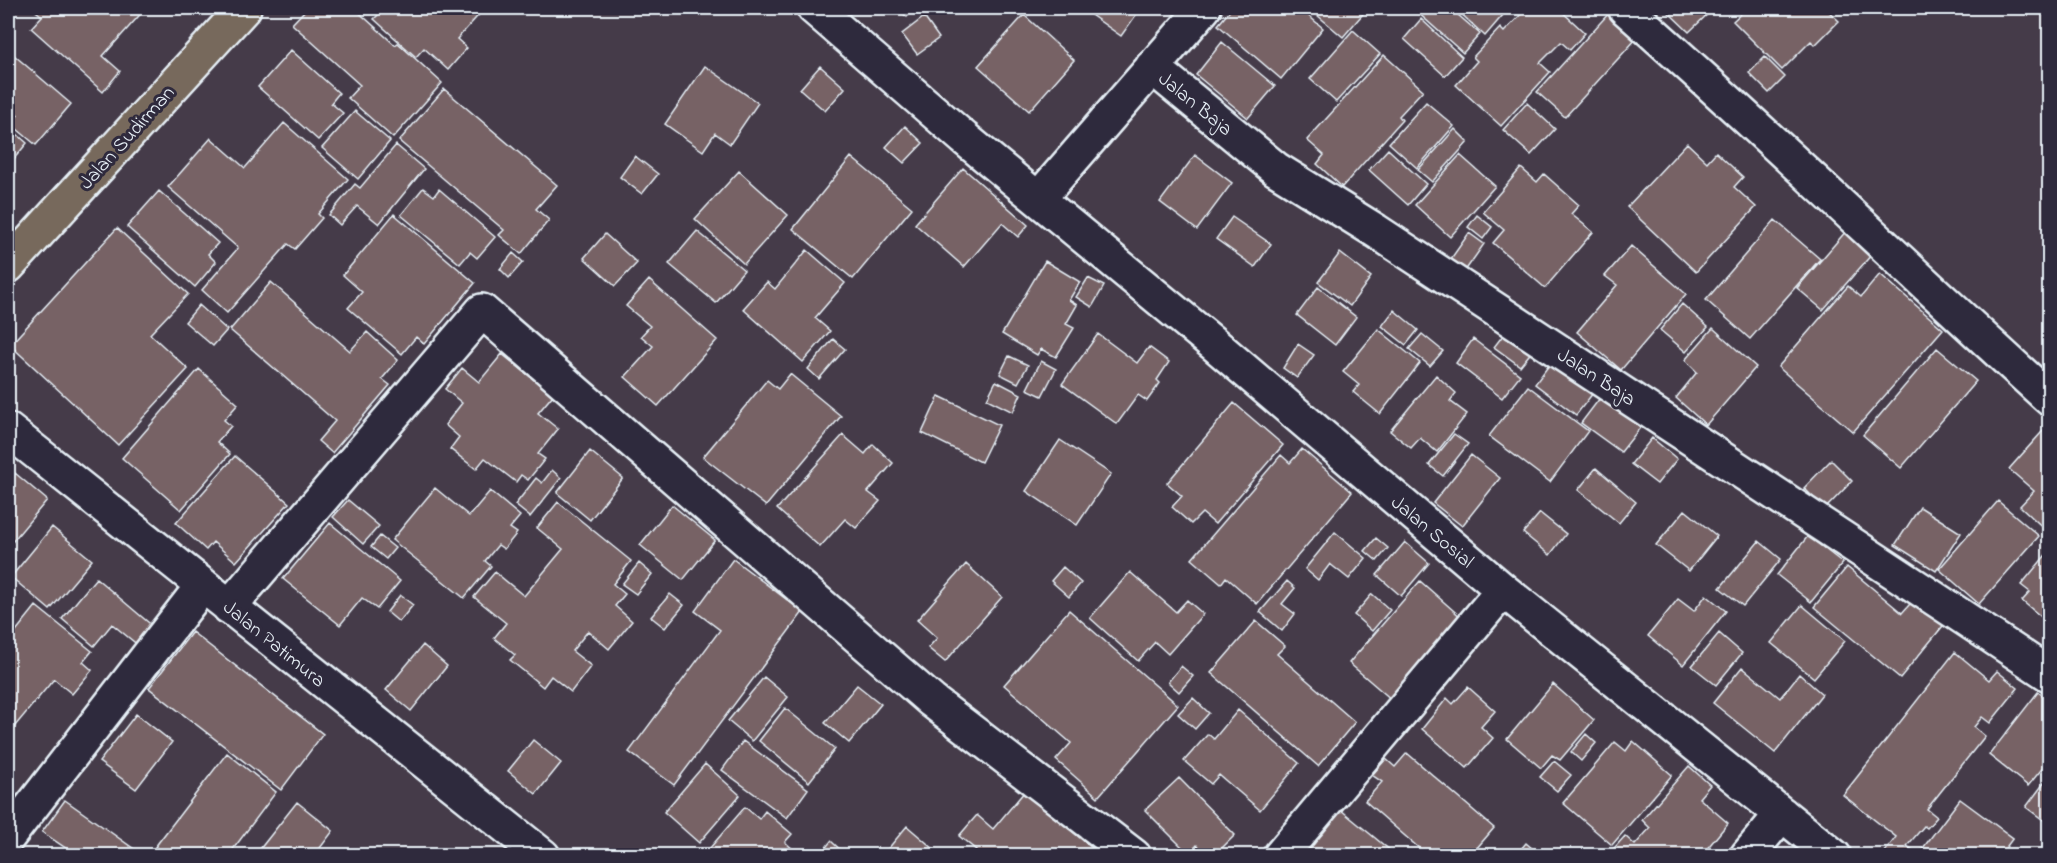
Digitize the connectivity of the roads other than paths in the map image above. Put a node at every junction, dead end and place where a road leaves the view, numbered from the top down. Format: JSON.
{"nodes":[{"id":1,"x":244,"y":8,"type":"edge"},
{"id":2,"x":814,"y":8,"type":"edge"},
{"id":3,"x":1204,"y":8,"type":"edge"},
{"id":4,"x":1624,"y":8,"type":"edge"},
{"id":5,"x":1152,"y":67,"type":"junction"},
{"id":6,"x":1038,"y":199,"type":"junction"},
{"id":7,"x":8,"y":266,"type":"edge"},
{"id":8,"x":2049,"y":399,"type":"edge"},
{"id":9,"x":8,"y":429,"type":"edge"},
{"id":10,"x":204,"y":585,"type":"junction"},
{"id":11,"x":1503,"y":590,"type":"junction"},
{"id":12,"x":229,"y":607,"type":"junction"},
{"id":13,"x":2049,"y":675,"type":"edge"},
{"id":14,"x":1782,"y":814,"type":"junction"},
{"id":15,"x":8,"y":837,"type":"edge"},
{"id":16,"x":543,"y":855,"type":"edge"},
{"id":17,"x":1134,"y":855,"type":"edge"},
{"id":18,"x":1280,"y":855,"type":"edge"},
{"id":19,"x":1748,"y":855,"type":"edge"},
{"id":20,"x":1834,"y":855,"type":"edge"}],
"edges":[{"from":1,"to":7,"type":"main road","name":"Jalan Sudirman"},
{"from":2,"to":6,"type":"street","name":"Jalan Sosial"},
{"from":3,"to":5,"type":"street"},
{"from":4,"to":8,"type":"street"},
{"from":5,"to":6,"type":"street"},
{"from":5,"to":13,"type":"street","name":"Jalan Baja"},
{"from":6,"to":11,"type":"street","name":"Jalan Sosial"},
{"from":9,"to":10,"type":"street","name":"Jalan Patimura"},
{"from":10,"to":12,"type":"street","name":"Jalan Patimura"},
{"from":10,"to":15,"type":"street"},
{"from":11,"to":14,"type":"street","name":"Jalan Sosial"},
{"from":11,"to":18,"type":"street"},
{"from":12,"to":16,"type":"street","name":"Jalan Patimura"},
{"from":12,"to":17,"type":"street"},
{"from":14,"to":19,"type":"street"},
{"from":14,"to":20,"type":"street","name":"Jalan Sosial"}]}
